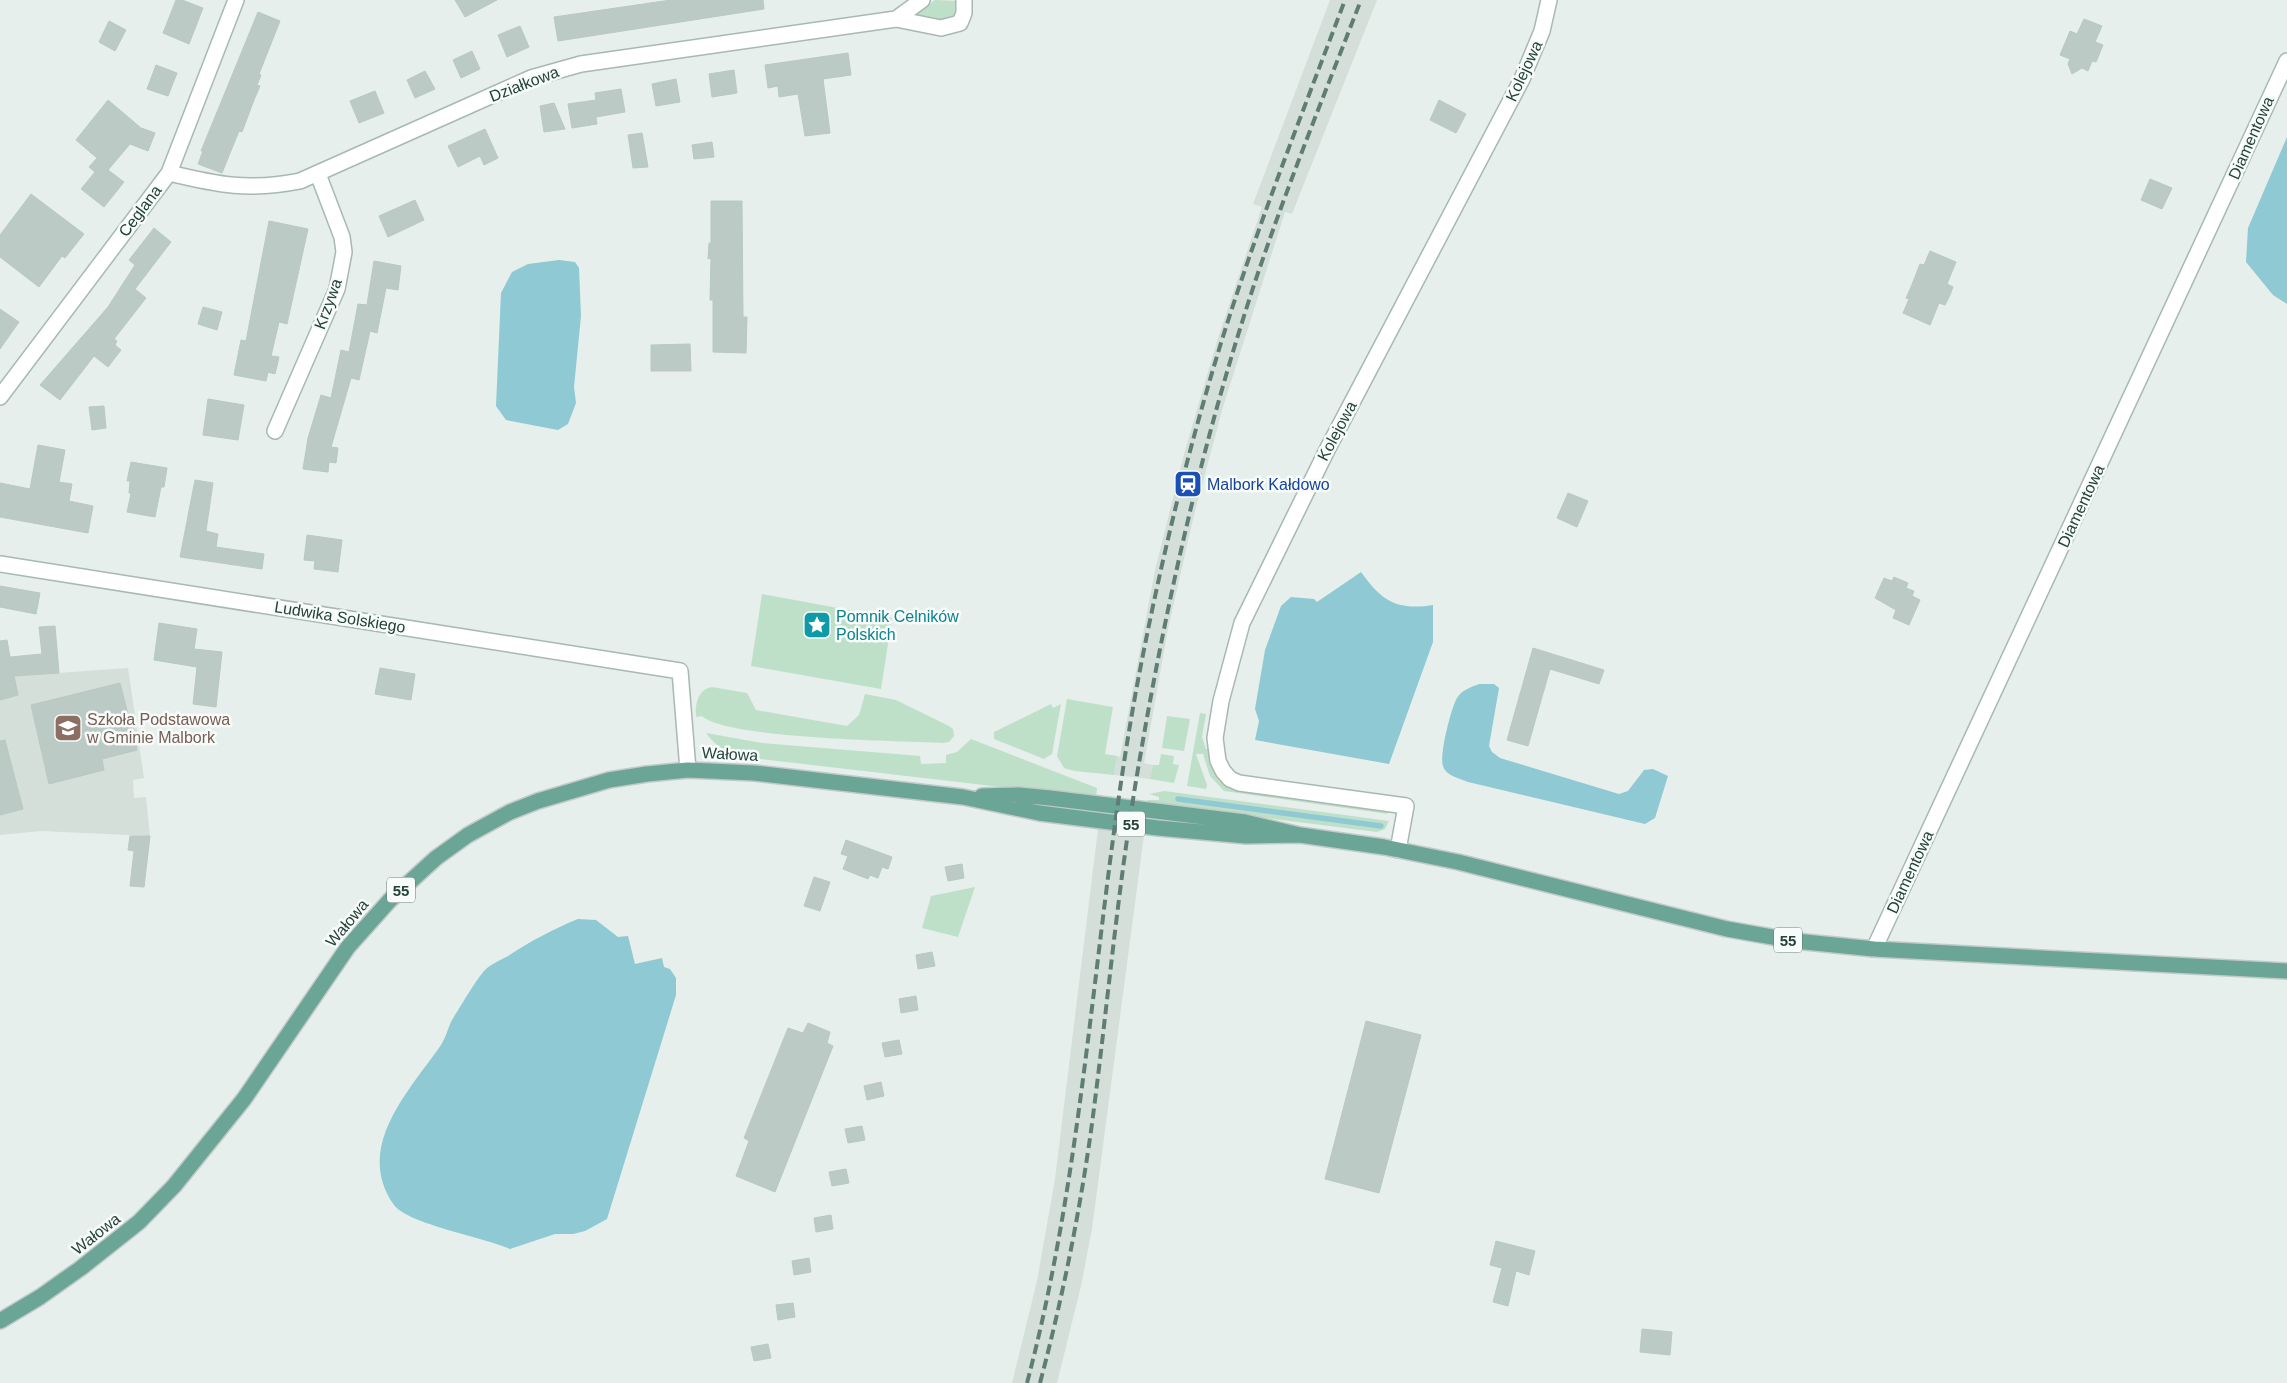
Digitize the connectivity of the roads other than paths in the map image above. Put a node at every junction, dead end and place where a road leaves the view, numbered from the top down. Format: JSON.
{"nodes":[{"id":1,"x":236,"y":0,"type":"edge"},
{"id":2,"x":922,"y":0,"type":"edge"},
{"id":3,"x":964,"y":0,"type":"edge"},
{"id":4,"x":1549,"y":0,"type":"edge"},
{"id":5,"x":896,"y":19,"type":"junction"},
{"id":6,"x":2287,"y":61,"type":"edge"},
{"id":7,"x":169,"y":173,"type":"junction"},
{"id":8,"x":318,"y":174,"type":"junction"},
{"id":9,"x":0,"y":397,"type":"edge"},
{"id":10,"x":275,"y":431,"type":"dead end"},
{"id":11,"x":0,"y":564,"type":"edge"},
{"id":12,"x":688,"y":770,"type":"junction"},
{"id":13,"x":1398,"y":850,"type":"junction"},
{"id":14,"x":1874,"y":949,"type":"junction"},
{"id":15,"x":2287,"y":971,"type":"edge"},
{"id":16,"x":0,"y":1321,"type":"edge"}],
"edges":[{"from":1,"to":7,"type":"street","name":"Ceglana"},
{"from":2,"to":5,"type":"street","name":"Działkowa"},
{"from":3,"to":5,"type":"street","name":"Działkowa"},
{"from":4,"to":13,"type":"street","name":"Kolejowa"},
{"from":5,"to":8,"type":"street","name":"Działkowa"},
{"from":6,"to":14,"type":"street","name":"Diamentowa"},
{"from":7,"to":8,"type":"street","name":"Działkowa"},
{"from":7,"to":9,"type":"street","name":"Ceglana"},
{"from":8,"to":10,"type":"street","name":"Krzywa"},
{"from":11,"to":12,"type":"street","name":"Ludwika Solskiego"},
{"from":12,"to":13,"type":"main road","name":"Wałowa","number":"55"},
{"from":12,"to":16,"type":"main road","name":"Wałowa","number":"55"},
{"from":13,"to":14,"type":"main road","number":"55"},
{"from":14,"to":15,"type":"main road","number":"55"}]}
